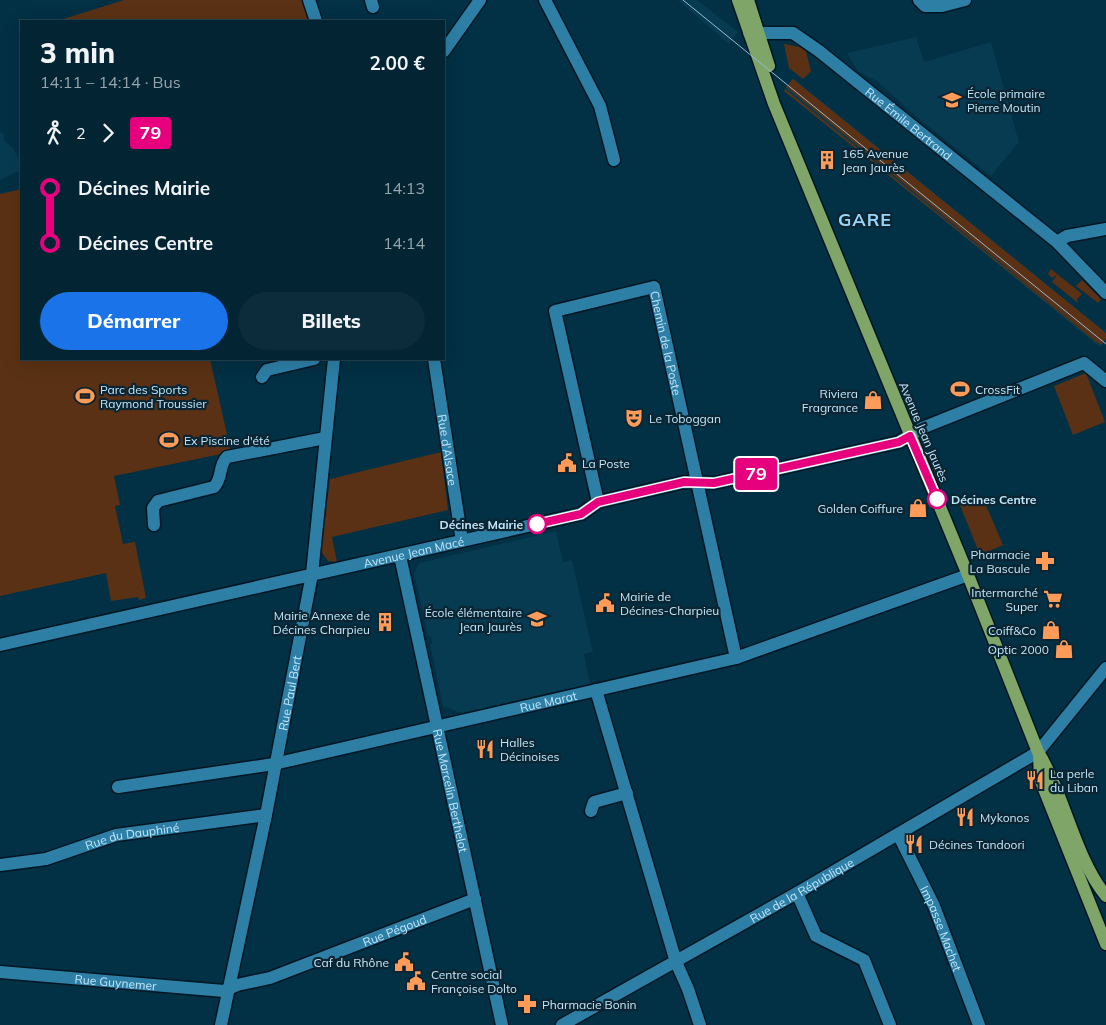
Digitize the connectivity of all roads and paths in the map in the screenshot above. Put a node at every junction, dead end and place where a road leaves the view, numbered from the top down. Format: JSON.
{"nodes":[{"id":1,"x":309,"y":0,"type":"edge"},
{"id":2,"x":480,"y":0,"type":"edge"},
{"id":3,"x":545,"y":0,"type":"edge"},
{"id":4,"x":738,"y":0,"type":"edge"},
{"id":5,"x":748,"y":0,"type":"edge"},
{"id":6,"x":965,"y":0,"type":"edge"},
{"id":7,"x":922,"y":3,"type":"edge"},
{"id":8,"x":316,"y":20,"type":"edge"},
{"id":9,"x":754,"y":33,"type":"junction"},
{"id":10,"x":445,"y":50,"type":"edge"},
{"id":11,"x":614,"y":160,"type":"dead end"},
{"id":12,"x":1106,"y":229,"type":"edge"},
{"id":13,"x":1057,"y":242,"type":"junction"},
{"id":14,"x":1106,"y":293,"type":"edge"},
{"id":15,"x":310,"y":360,"type":"edge"},
{"id":16,"x":334,"y":360,"type":"edge"},
{"id":17,"x":434,"y":360,"type":"edge"},
{"id":18,"x":262,"y":377,"type":"dead end"},
{"id":19,"x":1106,"y":381,"type":"edge"},
{"id":20,"x":910,"y":436,"type":"junction"},
{"id":21,"x":325,"y":438,"type":"junction"},
{"id":22,"x":697,"y":483,"type":"junction"},
{"id":23,"x":598,"y":502,"type":"junction"},
{"id":24,"x":154,"y":525,"type":"dead end"},
{"id":25,"x":462,"y":541,"type":"junction"},
{"id":26,"x":400,"y":556,"type":"junction"},
{"id":27,"x":312,"y":574,"type":"junction"},
{"id":28,"x":968,"y":574,"type":"junction"},
{"id":29,"x":0,"y":645,"type":"edge"},
{"id":30,"x":736,"y":658,"type":"junction"},
{"id":31,"x":1106,"y":668,"type":"edge"},
{"id":32,"x":596,"y":690,"type":"junction"},
{"id":33,"x":437,"y":728,"type":"junction"},
{"id":34,"x":1038,"y":752,"type":"junction"},
{"id":35,"x":274,"y":764,"type":"junction"},
{"id":36,"x":118,"y":787,"type":"dead end"},
{"id":37,"x":627,"y":793,"type":"junction"},
{"id":38,"x":591,"y":812,"type":"dead end"},
{"id":39,"x":266,"y":815,"type":"junction"},
{"id":40,"x":898,"y":834,"type":"junction"},
{"id":41,"x":0,"y":865,"type":"edge"},
{"id":42,"x":1104,"y":889,"type":"edge"},
{"id":43,"x":797,"y":893,"type":"junction"},
{"id":44,"x":475,"y":899,"type":"junction"},
{"id":45,"x":1102,"y":927,"type":"edge"},
{"id":46,"x":1106,"y":944,"type":"edge"},
{"id":47,"x":676,"y":962,"type":"junction"},
{"id":48,"x":0,"y":972,"type":"edge"},
{"id":49,"x":230,"y":988,"type":"junction"},
{"id":50,"x":221,"y":1025,"type":"edge"},
{"id":51,"x":502,"y":1025,"type":"edge"},
{"id":52,"x":562,"y":1025,"type":"edge"},
{"id":53,"x":700,"y":1025,"type":"edge"},
{"id":54,"x":890,"y":1025,"type":"edge"},
{"id":55,"x":979,"y":1025,"type":"edge"}],
"edges":[{"from":1,"to":8,"type":"street"},
{"from":2,"to":10,"type":"street"},
{"from":3,"to":11,"type":"street"},
{"from":4,"to":9,"type":"main road","name":"Avenue Jean Jaurès"},
{"from":5,"to":9,"type":"main road","name":"Avenue Jean Jaurès"},
{"from":6,"to":7,"type":"street"},
{"from":9,"to":13,"type":"street","name":"Rue Émile Bertrand"},
{"from":9,"to":20,"type":"main road","name":"Avenue Jean Jaurès"},
{"from":12,"to":13,"type":"street"},
{"from":13,"to":14,"type":"street","name":"Rue Émile Bertrand"},
{"from":15,"to":18,"type":"street"},
{"from":16,"to":21,"type":"street","name":"Rue Paul Bert"},
{"from":17,"to":25,"type":"street","name":"Rue d'Alsace"},
{"from":19,"to":20,"type":"street","name":"Avenue Jean Macé"},
{"from":20,"to":22,"type":"street","name":"Avenue Jean Macé"},
{"from":20,"to":28,"type":"main road","name":"Avenue Jean Jaurès"},
{"from":21,"to":24,"type":"street"},
{"from":21,"to":27,"type":"street","name":"Rue Paul Bert"},
{"from":22,"to":23,"type":"street","name":"Avenue Jean Macé"},
{"from":22,"to":23,"type":"street","name":"Chemin de la Poste"},
{"from":22,"to":30,"type":"street"},
{"from":23,"to":25,"type":"street","name":"Avenue Jean Macé"},
{"from":25,"to":26,"type":"street","name":"Avenue Jean Macé"},
{"from":26,"to":27,"type":"street","name":"Avenue Jean Macé"},
{"from":26,"to":33,"type":"street","name":"Rue Marcelin Berthelot"},
{"from":27,"to":29,"type":"street","name":"Avenue Jean Macé"},
{"from":27,"to":35,"type":"street","name":"Rue Paul Bert"},
{"from":28,"to":30,"type":"street","name":"Rue Marat"},
{"from":28,"to":34,"type":"main road","name":"Avenue Jean Jaurès"},
{"from":30,"to":32,"type":"street","name":"Rue Marat"},
{"from":31,"to":34,"type":"street"},
{"from":32,"to":33,"type":"street","name":"Rue Marat"},
{"from":32,"to":37,"type":"street"},
{"from":33,"to":35,"type":"street","name":"Rue Marat"},
{"from":33,"to":44,"type":"street","name":"Rue Marcelin Berthelot"},
{"from":34,"to":40,"type":"street","name":"Rue de la République"},
{"from":34,"to":42,"type":"main road","name":"Avenue Jean Jaurès"},
{"from":34,"to":45,"type":"main road","name":"Avenue Jean Jaurès"},
{"from":35,"to":36,"type":"street","name":"Rue Marat"},
{"from":35,"to":39,"type":"street","name":"Rue Paul Bert"},
{"from":37,"to":38,"type":"street"},
{"from":37,"to":47,"type":"street"},
{"from":39,"to":41,"type":"street","name":"Rue du Dauphiné"},
{"from":39,"to":49,"type":"street","name":"Rue Paul Bert"},
{"from":40,"to":43,"type":"street","name":"Rue de la République"},
{"from":40,"to":55,"type":"street","name":"Impasse Machet"},
{"from":43,"to":47,"type":"street","name":"Rue de la République"},
{"from":43,"to":54,"type":"street"},
{"from":44,"to":49,"type":"street","name":"Rue Pégoud"},
{"from":44,"to":51,"type":"street","name":"Rue Marcelin Berthelot"},
{"from":45,"to":46,"type":"main road","name":"Avenue Jean Jaurès"},
{"from":47,"to":52,"type":"street","name":"Rue de la République"},
{"from":47,"to":53,"type":"street"},
{"from":48,"to":49,"type":"street","name":"Rue Guynemer"},
{"from":49,"to":50,"type":"street","name":"Rue Paul Bert"}]}
